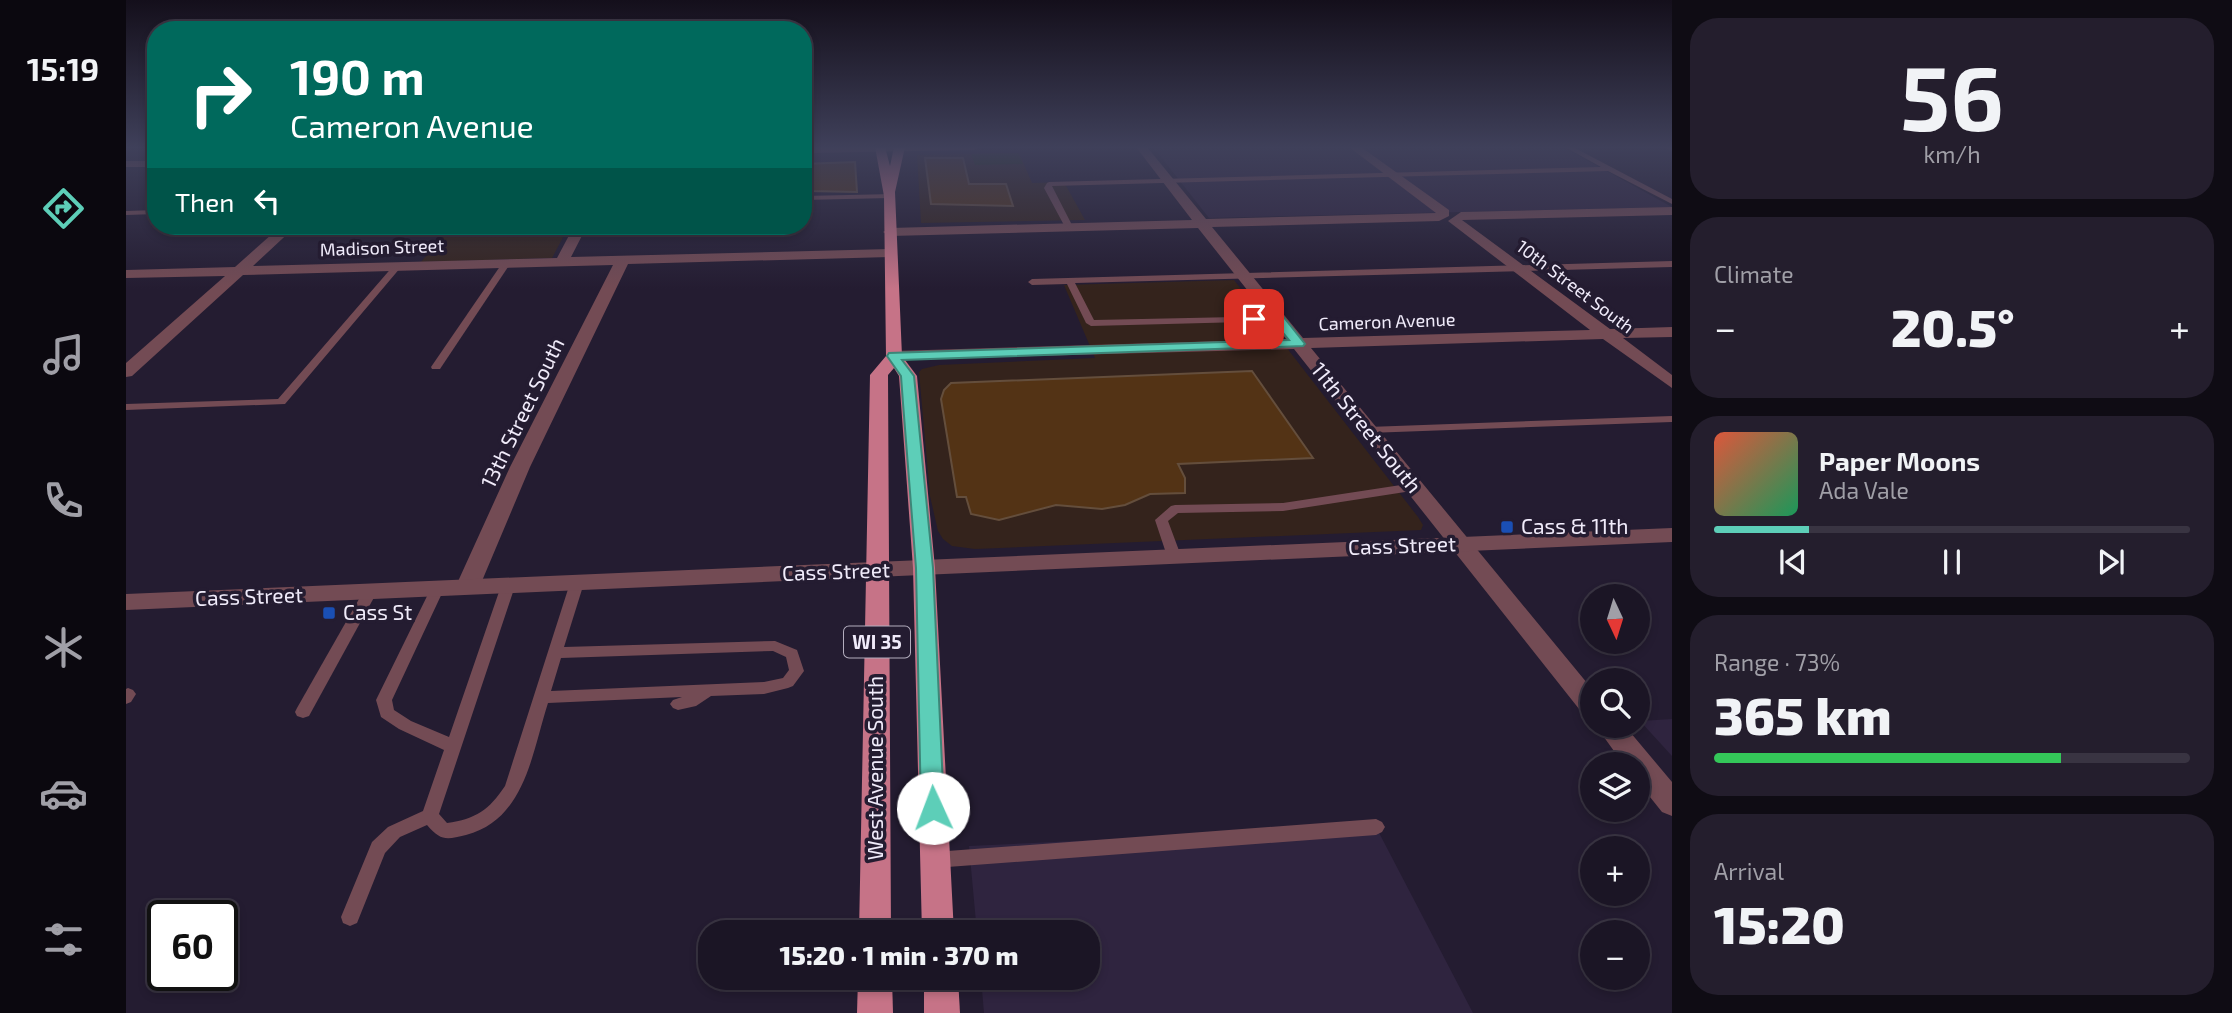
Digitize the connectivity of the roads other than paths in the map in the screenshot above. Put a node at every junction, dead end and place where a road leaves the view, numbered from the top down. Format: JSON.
{"nodes":[{"id":1,"x":1051,"y":194,"type":"edge"},
{"id":2,"x":1178,"y":194,"type":"edge"},
{"id":3,"x":1418,"y":194,"type":"edge"},
{"id":4,"x":890,"y":195,"type":"joint"},
{"id":5,"x":812,"y":198,"type":"edge"},
{"id":6,"x":1672,"y":211,"type":"edge"},
{"id":7,"x":147,"y":212,"type":"edge"},
{"id":8,"x":126,"y":213,"type":"edge"},
{"id":9,"x":1449,"y":217,"type":"junction"},
{"id":10,"x":1200,"y":223,"type":"junction"},
{"id":11,"x":1069,"y":227,"type":"junction"},
{"id":12,"x":890,"y":232,"type":"junction"},
{"id":13,"x":279,"y":235,"type":"edge"},
{"id":14,"x":576,"y":235,"type":"edge"},
{"id":15,"x":890,"y":253,"type":"junction"},
{"id":16,"x":623,"y":260,"type":"junction"},
{"id":17,"x":562,"y":262,"type":"junction"},
{"id":18,"x":506,"y":264,"type":"junction"},
{"id":19,"x":1672,"y":264,"type":"edge"},
{"id":20,"x":397,"y":267,"type":"junction"},
{"id":21,"x":1518,"y":269,"type":"junction"},
{"id":22,"x":240,"y":271,"type":"junction"},
{"id":23,"x":126,"y":274,"type":"edge"},
{"id":24,"x":1245,"y":277,"type":"junction"},
{"id":25,"x":1032,"y":282,"type":"dead end"},
{"id":26,"x":1070,"y":282,"type":"junction"},
{"id":27,"x":1278,"y":318,"type":"junction"},
{"id":28,"x":1672,"y":332,"type":"edge"},
{"id":29,"x":1604,"y":334,"type":"junction"},
{"id":30,"x":1298,"y":344,"type":"junction"},
{"id":31,"x":894,"y":356,"type":"junction"},
{"id":32,"x":436,"y":367,"type":"dead end"},
{"id":33,"x":126,"y":372,"type":"edge"},
{"id":34,"x":1672,"y":383,"type":"edge"},
{"id":35,"x":126,"y":407,"type":"edge"},
{"id":36,"x":1672,"y":419,"type":"edge"},
{"id":37,"x":1367,"y":430,"type":"junction"},
{"id":38,"x":1414,"y":486,"type":"junction"},
{"id":39,"x":1670,"y":538,"type":"edge"},
{"id":40,"x":1458,"y":543,"type":"junction"},
{"id":41,"x":1174,"y":555,"type":"junction"},
{"id":42,"x":924,"y":568,"type":"junction"},
{"id":43,"x":877,"y":570,"type":"junction"},
{"id":44,"x":577,"y":583,"type":"junction"},
{"id":45,"x":508,"y":586,"type":"junction"},
{"id":46,"x":467,"y":588,"type":"junction"},
{"id":47,"x":437,"y":589,"type":"junction"},
{"id":48,"x":370,"y":592,"type":"junction"},
{"id":49,"x":126,"y":602,"type":"edge"},
{"id":50,"x":556,"y":653,"type":"junction"},
{"id":51,"x":708,"y":690,"type":"junction"},
{"id":52,"x":1580,"y":692,"type":"edge"},
{"id":53,"x":542,"y":697,"type":"junction"},
{"id":54,"x":678,"y":704,"type":"dead end"},
{"id":55,"x":303,"y":712,"type":"dead end"},
{"id":56,"x":1619,"y":738,"type":"edge"},
{"id":57,"x":454,"y":747,"type":"junction"},
{"id":58,"x":1672,"y":803,"type":"edge"},
{"id":59,"x":430,"y":816,"type":"junction"},
{"id":60,"x":1376,"y":827,"type":"dead end"},
{"id":61,"x":934,"y":860,"type":"junction"},
{"id":62,"x":350,"y":917,"type":"dead end"},
{"id":63,"x":875,"y":920,"type":"edge"},
{"id":64,"x":937,"y":920,"type":"edge"},
{"id":65,"x":875,"y":990,"type":"edge"},
{"id":66,"x":941,"y":990,"type":"edge"},
{"id":67,"x":875,"y":1013,"type":"edge"},
{"id":68,"x":942,"y":1013,"type":"edge"}],
"edges":[{"from":1,"to":11,"type":"lane"},
{"from":2,"to":10,"type":"street","name":"11th Street South"},
{"from":3,"to":9,"type":"street","name":"10th Street South"},
{"from":4,"to":5,"type":"lane"},
{"from":4,"to":12,"type":"main road","name":"West Avenue South","number":"WI 35"},
{"from":6,"to":9,"type":"street"},
{"from":7,"to":8,"type":"lane"},
{"from":9,"to":10,"type":"street"},
{"from":9,"to":21,"type":"street","name":"10th Street South"},
{"from":10,"to":11,"type":"street"},
{"from":10,"to":24,"type":"street","name":"11th Street South"},
{"from":11,"to":12,"type":"street"},
{"from":12,"to":15,"type":"main road","name":"West Avenue South","number":"WI 35"},
{"from":13,"to":22,"type":"street"},
{"from":14,"to":17,"type":"street"},
{"from":15,"to":16,"type":"street","name":"Madison Street"},
{"from":15,"to":31,"type":"main road","name":"West Avenue South","number":"WI 35"},
{"from":16,"to":17,"type":"street","name":"Madison Street"},
{"from":16,"to":46,"type":"street","name":"13th Street South"},
{"from":17,"to":18,"type":"street","name":"Madison Street"},
{"from":18,"to":20,"type":"street","name":"Madison Street"},
{"from":18,"to":32,"type":"lane"},
{"from":19,"to":21,"type":"lane"},
{"from":20,"to":22,"type":"street","name":"Madison Street"},
{"from":20,"to":35,"type":"lane"},
{"from":21,"to":24,"type":"lane"},
{"from":21,"to":29,"type":"street","name":"10th Street South"},
{"from":22,"to":23,"type":"street","name":"Madison Street"},
{"from":22,"to":33,"type":"street"},
{"from":24,"to":26,"type":"lane"},
{"from":24,"to":27,"type":"street","name":"11th Street South"},
{"from":25,"to":26,"type":"lane"},
{"from":26,"to":27,"type":"lane"},
{"from":27,"to":30,"type":"street","name":"11th Street South"},
{"from":28,"to":29,"type":"street","name":"Cameron Avenue"},
{"from":29,"to":30,"type":"street","name":"Cameron Avenue"},
{"from":29,"to":34,"type":"street","name":"10th Street South"},
{"from":30,"to":31,"type":"street","name":"Cameron Avenue"},
{"from":30,"to":37,"type":"street","name":"11th Street South"},
{"from":31,"to":42,"type":"main road","name":"West Avenue South","number":"WI 35"},
{"from":31,"to":43,"type":"main road","name":"West Avenue South","number":"WI 35"},
{"from":36,"to":37,"type":"lane"},
{"from":37,"to":38,"type":"street","name":"11th Street South"},
{"from":38,"to":40,"type":"street","name":"11th Street South"},
{"from":38,"to":41,"type":"lane"},
{"from":39,"to":40,"type":"street","name":"Cass Street"},
{"from":40,"to":41,"type":"street","name":"Cass Street"},
{"from":40,"to":52,"type":"street","name":"11th Street South"},
{"from":41,"to":42,"type":"street","name":"Cass Street"},
{"from":42,"to":43,"type":"street","name":"Cass Street"},
{"from":42,"to":61,"type":"main road","name":"West Avenue South","number":"WI 35"},
{"from":43,"to":44,"type":"street","name":"Cass Street"},
{"from":43,"to":63,"type":"main road","name":"West Avenue South","number":"WI 35"},
{"from":44,"to":45,"type":"street","name":"Cass Street"},
{"from":44,"to":50,"type":"lane"},
{"from":45,"to":46,"type":"street","name":"Cass Street"},
{"from":45,"to":57,"type":"lane"},
{"from":46,"to":47,"type":"street","name":"Cass Street"},
{"from":47,"to":48,"type":"street","name":"Cass Street"},
{"from":47,"to":57,"type":"lane"},
{"from":48,"to":49,"type":"street","name":"Cass Street"},
{"from":48,"to":55,"type":"lane"},
{"from":50,"to":51,"type":"lane"},
{"from":50,"to":53,"type":"lane"},
{"from":51,"to":53,"type":"lane"},
{"from":51,"to":54,"type":"lane"},
{"from":53,"to":59,"type":"lane"},
{"from":56,"to":58,"type":"street"},
{"from":57,"to":59,"type":"lane"},
{"from":59,"to":62,"type":"lane"},
{"from":60,"to":61,"type":"lane"},
{"from":61,"to":64,"type":"main road","name":"West Avenue South","number":"WI 35"},
{"from":65,"to":67,"type":"main road"},
{"from":66,"to":68,"type":"main road"}]}
